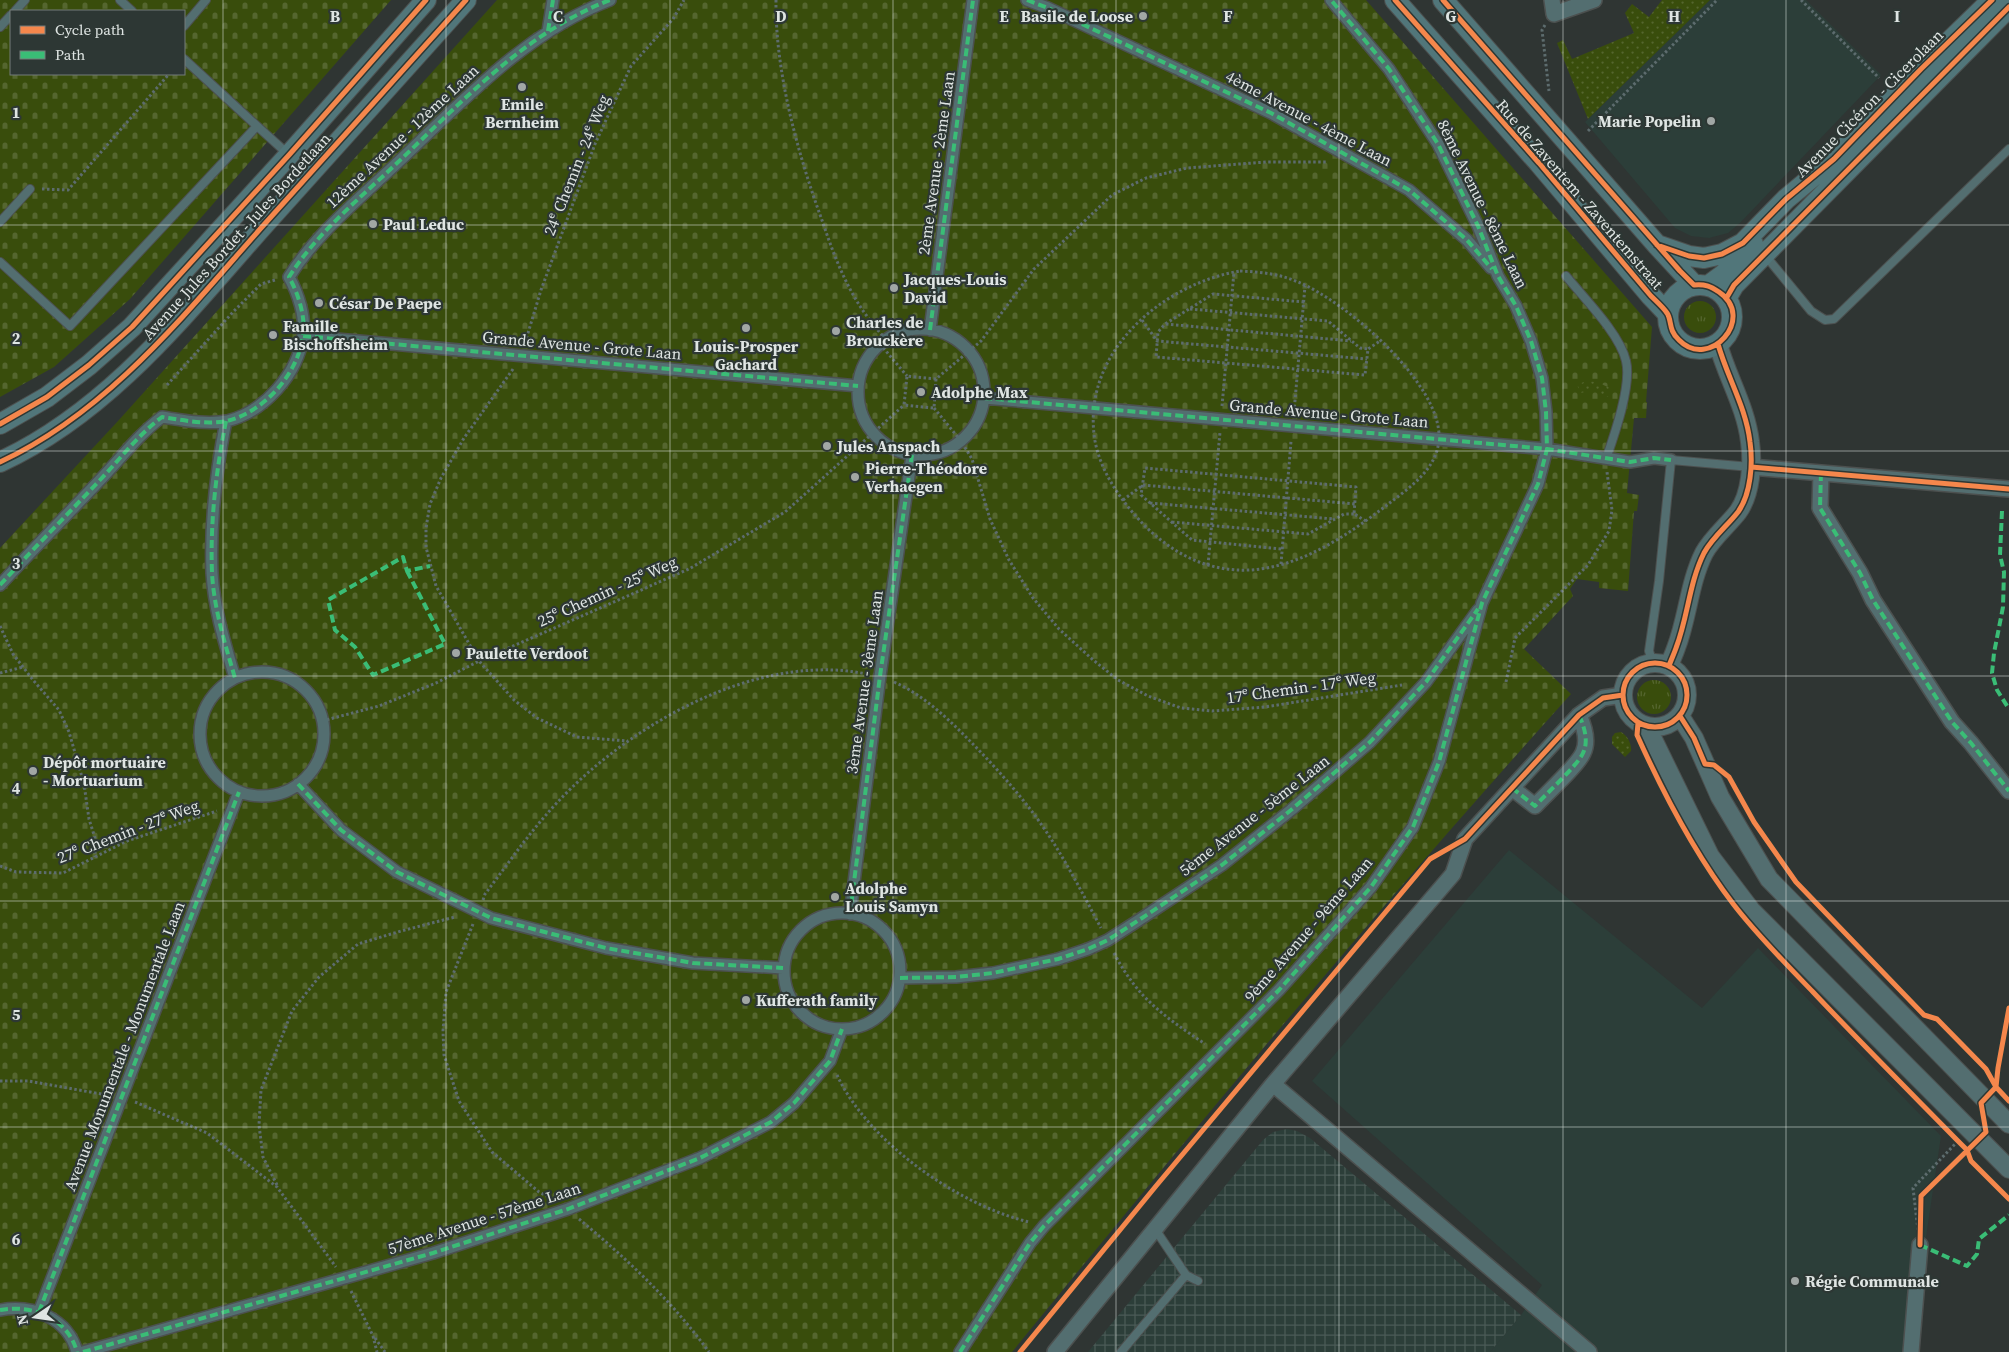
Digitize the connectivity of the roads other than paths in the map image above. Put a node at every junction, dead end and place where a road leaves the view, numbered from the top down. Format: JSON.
{"nodes":[{"id":1,"x":25,"y":0,"type":"edge"},
{"id":2,"x":120,"y":0,"type":"edge"},
{"id":3,"x":206,"y":0,"type":"edge"},
{"id":4,"x":426,"y":0,"type":"edge"},
{"id":5,"x":466,"y":0,"type":"edge"},
{"id":6,"x":553,"y":0,"type":"edge"},
{"id":7,"x":610,"y":0,"type":"edge"},
{"id":8,"x":973,"y":0,"type":"edge"},
{"id":9,"x":1027,"y":0,"type":"edge"},
{"id":10,"x":1331,"y":0,"type":"edge"},
{"id":11,"x":1395,"y":0,"type":"edge"},
{"id":12,"x":1444,"y":0,"type":"edge"},
{"id":13,"x":1552,"y":0,"type":"edge"},
{"id":14,"x":1594,"y":0,"type":"edge"},
{"id":15,"x":1992,"y":0,"type":"edge"},
{"id":16,"x":2009,"y":7,"type":"edge"},
{"id":17,"x":15,"y":10,"type":"edge"},
{"id":18,"x":131,"y":10,"type":"edge"},
{"id":19,"x":10,"y":16,"type":"edge"},
{"id":20,"x":185,"y":25,"type":"edge"},
{"id":21,"x":0,"y":27,"type":"edge"},
{"id":22,"x":548,"y":31,"type":"junction"},
{"id":23,"x":185,"y":60,"type":"edge"},
{"id":24,"x":257,"y":126,"type":"junction"},
{"id":25,"x":2009,"y":149,"type":"edge"},
{"id":26,"x":289,"y":155,"type":"junction"},
{"id":27,"x":1813,"y":178,"type":"junction"},
{"id":28,"x":30,"y":189,"type":"road end"},
{"id":29,"x":0,"y":222,"type":"edge"},
{"id":30,"x":1657,"y":245,"type":"junction"},
{"id":31,"x":1765,"y":255,"type":"junction"},
{"id":32,"x":0,"y":262,"type":"edge"},
{"id":33,"x":1498,"y":276,"type":"junction"},
{"id":34,"x":1566,"y":276,"type":"dead end"},
{"id":35,"x":1702,"y":285,"type":"junction"},
{"id":36,"x":1727,"y":297,"type":"junction"},
{"id":37,"x":1668,"y":314,"type":"junction"},
{"id":38,"x":930,"y":330,"type":"junction"},
{"id":39,"x":303,"y":336,"type":"junction"},
{"id":40,"x":1718,"y":344,"type":"junction"},
{"id":41,"x":858,"y":386,"type":"junction"},
{"id":42,"x":984,"y":398,"type":"junction"},
{"id":43,"x":226,"y":421,"type":"junction"},
{"id":44,"x":0,"y":424,"type":"edge"},
{"id":45,"x":1548,"y":449,"type":"junction"},
{"id":46,"x":912,"y":455,"type":"junction"},
{"id":47,"x":1606,"y":459,"type":"junction"},
{"id":48,"x":1671,"y":460,"type":"junction"},
{"id":49,"x":0,"y":462,"type":"edge"},
{"id":50,"x":1751,"y":467,"type":"junction"},
{"id":51,"x":1821,"y":473,"type":"junction"},
{"id":52,"x":2009,"y":489,"type":"edge"},
{"id":53,"x":0,"y":585,"type":"edge"},
{"id":54,"x":1482,"y":603,"type":"junction"},
{"id":55,"x":1661,"y":664,"type":"junction"},
{"id":56,"x":234,"y":678,"type":"junction"},
{"id":57,"x":1623,"y":695,"type":"junction"},
{"id":58,"x":1579,"y":715,"type":"junction"},
{"id":59,"x":1680,"y":716,"type":"junction"},
{"id":60,"x":1647,"y":727,"type":"junction"},
{"id":61,"x":298,"y":784,"type":"junction"},
{"id":62,"x":1512,"y":788,"type":"junction"},
{"id":63,"x":2009,"y":791,"type":"edge"},
{"id":64,"x":239,"y":792,"type":"junction"},
{"id":65,"x":850,"y":914,"type":"junction"},
{"id":66,"x":784,"y":968,"type":"junction"},
{"id":67,"x":900,"y":978,"type":"junction"},
{"id":68,"x":842,"y":1029,"type":"junction"},
{"id":69,"x":1273,"y":1084,"type":"junction"},
{"id":70,"x":2009,"y":1124,"type":"edge"},
{"id":71,"x":2009,"y":1169,"type":"edge"},
{"id":72,"x":1155,"y":1228,"type":"junction"},
{"id":73,"x":1920,"y":1245,"type":"road end"},
{"id":74,"x":1186,"y":1275,"type":"junction"},
{"id":75,"x":1198,"y":1281,"type":"dead end"},
{"id":76,"x":0,"y":1310,"type":"edge"},
{"id":77,"x":39,"y":1312,"type":"junction"},
{"id":78,"x":77,"y":1352,"type":"edge"},
{"id":79,"x":83,"y":1352,"type":"edge"},
{"id":80,"x":960,"y":1352,"type":"edge"},
{"id":81,"x":1054,"y":1352,"type":"edge"},
{"id":82,"x":1122,"y":1352,"type":"edge"},
{"id":83,"x":1589,"y":1352,"type":"edge"},
{"id":84,"x":1911,"y":1352,"type":"edge"}],
"edges":[{"from":1,"to":17,"type":"lane"},
{"from":2,"to":18,"type":"lane"},
{"from":3,"to":20,"type":"lane"},
{"from":4,"to":26,"type":"main road","name":"Avenue Jules Bordet - Jules Bordetlaan"},
{"from":5,"to":49,"type":"main road","name":"Avenue Jules Bordet - Jules Bordetlaan"},
{"from":6,"to":22,"type":"street"},
{"from":7,"to":22,"type":"street","name":"12ème Avenue - 12ème Laan"},
{"from":8,"to":38,"type":"street","name":"2ème Avenue - 2ème Laan"},
{"from":9,"to":33,"type":"street","name":"4ème Avenue - 4ème Laan"},
{"from":10,"to":33,"type":"street","name":"8ème Avenue - 8ème Laan"},
{"from":11,"to":37,"type":"main road","name":"Rue de Zaventem - Zaventemstraat"},
{"from":12,"to":30,"type":"main road","name":"Rue de Zaventem - Zaventemstraat"},
{"from":13,"to":14,"type":"street"},
{"from":15,"to":27,"type":"main road","name":"Avenue Cicéron - Cicerolaan"},
{"from":16,"to":31,"type":"main road","name":"Avenue Cicéron - Cicerolaan"},
{"from":19,"to":21,"type":"lane"},
{"from":22,"to":39,"type":"street","name":"12ème Avenue - 12ème Laan"},
{"from":23,"to":24,"type":"lane"},
{"from":24,"to":26,"type":"lane"},
{"from":24,"to":32,"type":"lane"},
{"from":25,"to":31,"type":"lane"},
{"from":26,"to":44,"type":"main road","name":"Avenue Jules Bordet - Jules Bordetlaan"},
{"from":27,"to":30,"type":"main road","name":"Avenue Cicéron - Cicerolaan"},
{"from":27,"to":35,"type":"main road","name":"Avenue Cicéron - Cicerolaan"},
{"from":28,"to":29,"type":"lane"},
{"from":30,"to":35,"type":"main road","name":"Rue de Zaventem - Zaventemstraat"},
{"from":31,"to":36,"type":"main road","name":"Avenue Cicéron - Cicerolaan"},
{"from":33,"to":45,"type":"street","name":"8ème Avenue - 8ème Laan"},
{"from":34,"to":47,"type":"lane"},
{"from":35,"to":36,"type":"main road"},
{"from":35,"to":37,"type":"main road","name":"Avenue Cicéron - Cicerolaan"},
{"from":36,"to":40,"type":"main road"},
{"from":37,"to":40,"type":"main road"},
{"from":38,"to":41,"type":"street"},
{"from":38,"to":42,"type":"street"},
{"from":39,"to":41,"type":"street","name":"Grande Avenue - Grote Laan"},
{"from":39,"to":43,"type":"street"},
{"from":40,"to":50,"type":"street"},
{"from":41,"to":46,"type":"street"},
{"from":42,"to":45,"type":"street","name":"Grande Avenue - Grote Laan"},
{"from":42,"to":46,"type":"street"},
{"from":43,"to":53,"type":"street"},
{"from":43,"to":56,"type":"street"},
{"from":45,"to":47,"type":"street","name":"Grande Avenue - Grote Laan"},
{"from":45,"to":54,"type":"street","name":"9ème Avenue - 9ème Laan"},
{"from":46,"to":65,"type":"street","name":"3ème Avenue - 3ème Laan"},
{"from":47,"to":48,"type":"street","name":"Grande Avenue - Grote Laan"},
{"from":48,"to":50,"type":"lane"},
{"from":48,"to":55,"type":"lane"},
{"from":50,"to":51,"type":"street"},
{"from":50,"to":55,"type":"street"},
{"from":51,"to":52,"type":"street"},
{"from":51,"to":63,"type":"street"},
{"from":54,"to":67,"type":"street","name":"5ème Avenue - 5ème Laan"},
{"from":54,"to":80,"type":"street","name":"9ème Avenue - 9ème Laan"},
{"from":55,"to":57,"type":"street"},
{"from":55,"to":59,"type":"street"},
{"from":56,"to":61,"type":"street"},
{"from":56,"to":64,"type":"street"},
{"from":57,"to":58,"type":"street"},
{"from":57,"to":60,"type":"street"},
{"from":58,"to":62,"type":"street"},
{"from":58,"to":62,"type":"street"},
{"from":59,"to":60,"type":"street"},
{"from":59,"to":70,"type":"street"},
{"from":60,"to":71,"type":"street"},
{"from":61,"to":64,"type":"street"},
{"from":61,"to":66,"type":"street"},
{"from":62,"to":69,"type":"street"},
{"from":64,"to":77,"type":"street","name":"Avenue Monumentale - Monumentale Laan"},
{"from":65,"to":66,"type":"street"},
{"from":65,"to":67,"type":"street"},
{"from":66,"to":68,"type":"street"},
{"from":67,"to":68,"type":"street"},
{"from":68,"to":79,"type":"street","name":"57ème Avenue - 57ème Laan"},
{"from":69,"to":72,"type":"street"},
{"from":69,"to":83,"type":"street"},
{"from":72,"to":74,"type":"lane"},
{"from":72,"to":81,"type":"street"},
{"from":73,"to":84,"type":"street"},
{"from":74,"to":75,"type":"lane"},
{"from":74,"to":82,"type":"lane"},
{"from":76,"to":77,"type":"street"},
{"from":77,"to":78,"type":"street"}]}
